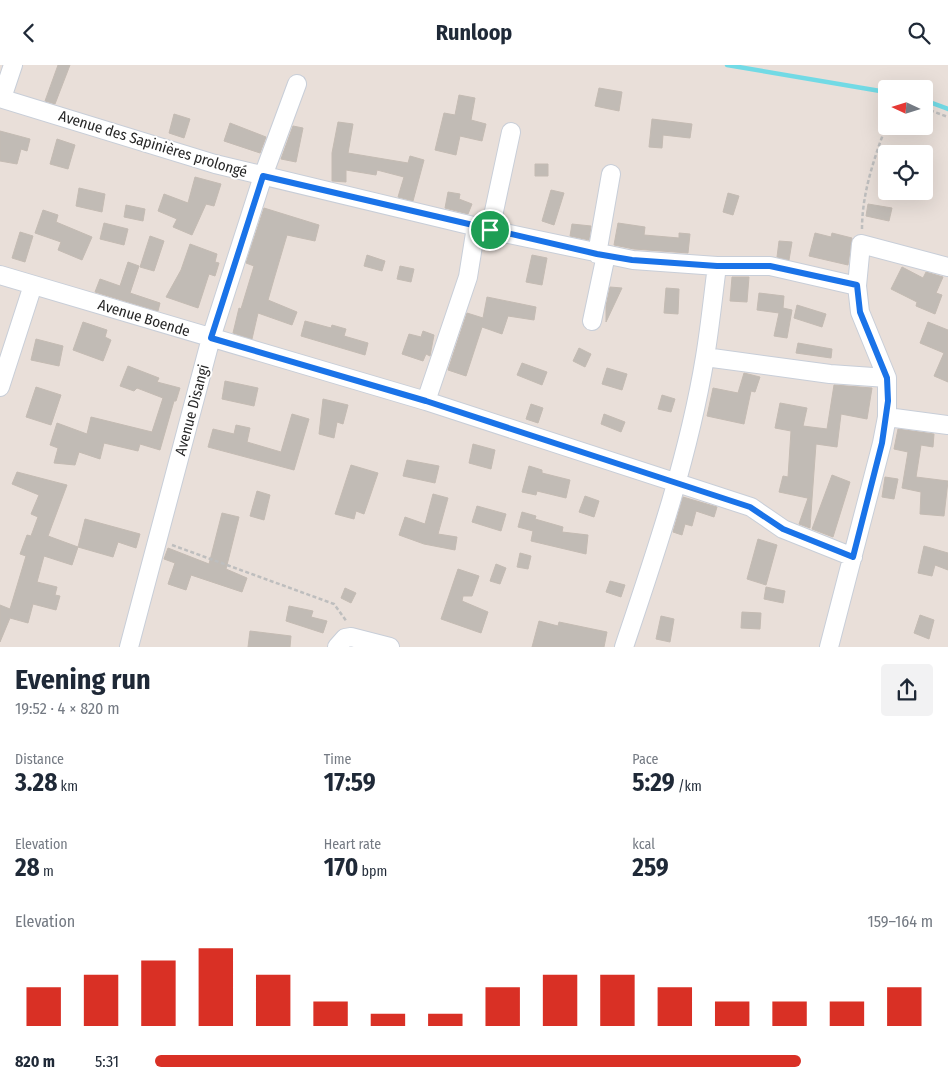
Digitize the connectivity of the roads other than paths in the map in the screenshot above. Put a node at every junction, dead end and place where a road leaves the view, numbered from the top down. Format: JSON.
{"nodes":[{"id":1,"x":13,"y":65,"type":"edge"},
{"id":2,"x":297,"y":84,"type":"dead end"},
{"id":3,"x":1,"y":98,"type":"edge"},
{"id":4,"x":511,"y":131,"type":"dead end"},
{"id":5,"x":611,"y":174,"type":"dead end"},
{"id":6,"x":263,"y":176,"type":"junction"},
{"id":7,"x":483,"y":228,"type":"junction"},
{"id":8,"x":601,"y":255,"type":"junction"},
{"id":9,"x":717,"y":266,"type":"junction"},
{"id":10,"x":948,"y":267,"type":"edge"},
{"id":11,"x":0,"y":275,"type":"edge"},
{"id":12,"x":32,"y":285,"type":"junction"},
{"id":13,"x":857,"y":285,"type":"junction"},
{"id":14,"x":592,"y":321,"type":"dead end"},
{"id":15,"x":211,"y":338,"type":"junction"},
{"id":16,"x":705,"y":357,"type":"junction"},
{"id":17,"x":887,"y":378,"type":"junction"},
{"id":18,"x":0,"y":387,"type":"edge"},
{"id":19,"x":426,"y":401,"type":"junction"},
{"id":20,"x":887,"y":417,"type":"junction"},
{"id":21,"x":948,"y":425,"type":"edge"},
{"id":22,"x":675,"y":483,"type":"junction"},
{"id":23,"x":853,"y":557,"type":"junction"},
{"id":24,"x":129,"y":647,"type":"edge"},
{"id":25,"x":337,"y":647,"type":"edge"},
{"id":26,"x":390,"y":647,"type":"edge"},
{"id":27,"x":624,"y":647,"type":"edge"},
{"id":28,"x":829,"y":647,"type":"edge"}],
"edges":[{"from":1,"to":3,"type":"street"},
{"from":2,"to":6,"type":"street","name":"Avenue Disangi"},
{"from":3,"to":6,"type":"street","name":"Avenue des Sapinières prolongé"},
{"from":4,"to":7,"type":"street"},
{"from":5,"to":8,"type":"street"},
{"from":6,"to":7,"type":"street","name":"Avenue des Sapinières prolongé"},
{"from":6,"to":15,"type":"street","name":"Avenue Disangi"},
{"from":7,"to":8,"type":"street","name":"Avenue des Sapinières prolongé"},
{"from":7,"to":19,"type":"street"},
{"from":8,"to":9,"type":"street","name":"Avenue des Sapinières prolongé"},
{"from":8,"to":14,"type":"street"},
{"from":9,"to":13,"type":"street","name":"Avenue des Sapinières prolongé"},
{"from":9,"to":16,"type":"street"},
{"from":10,"to":13,"type":"street"},
{"from":11,"to":12,"type":"street","name":"Avenue Boende"},
{"from":12,"to":15,"type":"street","name":"Avenue Boende"},
{"from":12,"to":18,"type":"street"},
{"from":13,"to":17,"type":"street"},
{"from":15,"to":19,"type":"street","name":"Avenue Boende"},
{"from":15,"to":24,"type":"street","name":"Avenue Disangi"},
{"from":16,"to":17,"type":"street"},
{"from":16,"to":22,"type":"street"},
{"from":17,"to":20,"type":"street"},
{"from":19,"to":22,"type":"street","name":"Avenue Boende"},
{"from":20,"to":21,"type":"street"},
{"from":20,"to":23,"type":"street"},
{"from":22,"to":23,"type":"street","name":"Avenue Boende"},
{"from":22,"to":27,"type":"street"},
{"from":23,"to":28,"type":"street"},
{"from":25,"to":26,"type":"street"}]}
